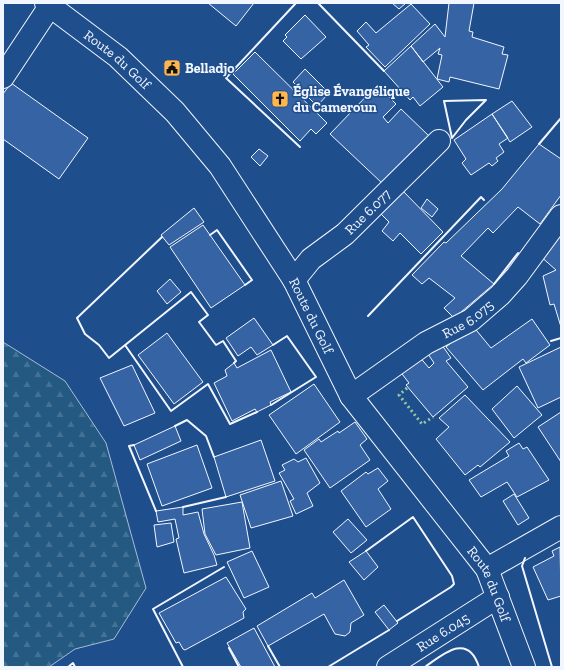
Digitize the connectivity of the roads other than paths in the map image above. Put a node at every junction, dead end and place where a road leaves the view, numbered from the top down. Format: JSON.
{"nodes":[{"id":1,"x":48,"y":5,"type":"edge"},
{"id":2,"x":3,"y":77,"type":"edge"},
{"id":3,"x":439,"y":141,"type":"dead end"},
{"id":4,"x":561,"y":216,"type":"edge"},
{"id":5,"x":294,"y":280,"type":"junction"},
{"id":6,"x":351,"y":396,"type":"junction"},
{"id":7,"x":561,"y":527,"type":"edge"},
{"id":8,"x":487,"y":569,"type":"junction"},
{"id":9,"x":498,"y":597,"type":"junction"},
{"id":10,"x":388,"y":667,"type":"edge"},
{"id":11,"x":524,"y":667,"type":"edge"}],
"edges":[{"from":1,"to":2,"type":"main road"},
{"from":1,"to":5,"type":"main road","name":"Route du Golf"},
{"from":3,"to":5,"type":"main road","name":"Rue 6.077"},
{"from":4,"to":6,"type":"main road","name":"Rue 6.075"},
{"from":5,"to":6,"type":"main road","name":"Route du Golf"},
{"from":6,"to":8,"type":"main road","name":"Route du Golf"},
{"from":7,"to":8,"type":"main road"},
{"from":8,"to":9,"type":"main road","name":"Route du Golf"},
{"from":9,"to":10,"type":"main road","name":"Rue 6.045"},
{"from":9,"to":11,"type":"main road","name":"Route du Golf"}]}
